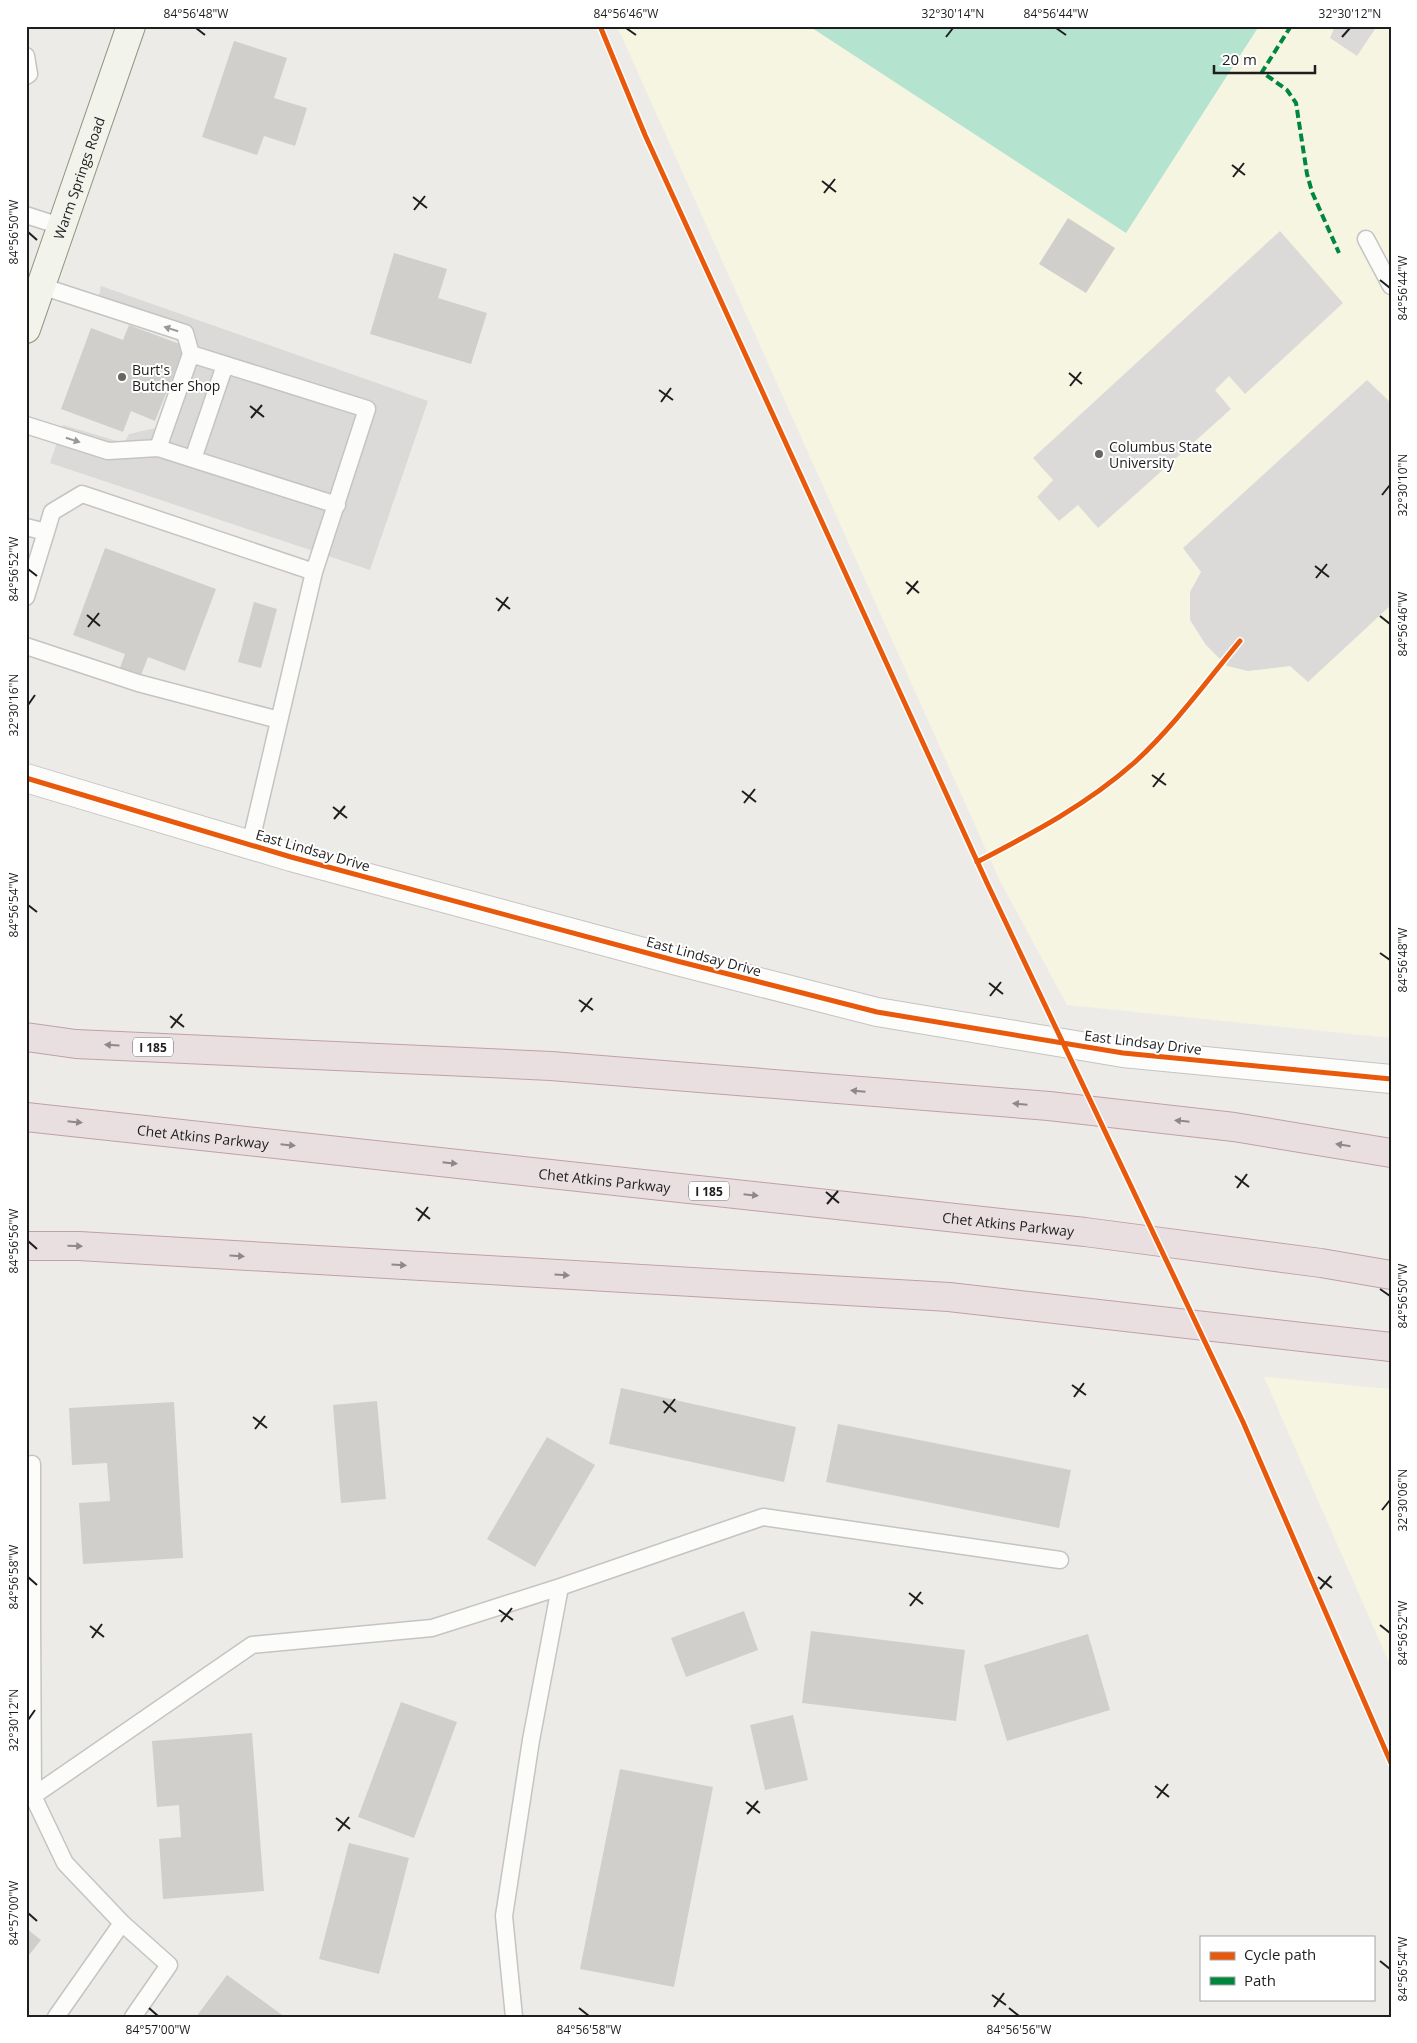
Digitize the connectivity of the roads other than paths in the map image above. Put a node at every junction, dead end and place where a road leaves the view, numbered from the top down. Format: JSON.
{"nodes":[{"id":1,"x":131,"y":26,"type":"edge"},
{"id":2,"x":26,"y":56,"type":"edge"},
{"id":3,"x":26,"y":76,"type":"edge"},
{"id":4,"x":26,"y":215,"type":"edge"},
{"id":5,"x":60,"y":226,"type":"junction"},
{"id":6,"x":1366,"y":239,"type":"dead end"},
{"id":7,"x":1391,"y":286,"type":"edge"},
{"id":8,"x":34,"y":296,"type":"edge"},
{"id":9,"x":26,"y":329,"type":"edge"},
{"id":10,"x":191,"y":354,"type":"junction"},
{"id":11,"x":225,"y":365,"type":"junction"},
{"id":12,"x":26,"y":425,"type":"edge"},
{"id":13,"x":158,"y":448,"type":"junction"},
{"id":14,"x":193,"y":459,"type":"junction"},
{"id":15,"x":337,"y":506,"type":"junction"},
{"id":16,"x":26,"y":527,"type":"edge"},
{"id":17,"x":46,"y":532,"type":"junction"},
{"id":18,"x":314,"y":572,"type":"junction"},
{"id":19,"x":26,"y":597,"type":"edge"},
{"id":20,"x":26,"y":646,"type":"edge"},
{"id":21,"x":279,"y":720,"type":"junction"},
{"id":22,"x":26,"y":778,"type":"edge"},
{"id":23,"x":250,"y":845,"type":"junction"},
{"id":24,"x":26,"y":1027,"type":"edge"},
{"id":25,"x":26,"y":1037,"type":"edge"},
{"id":26,"x":76,"y":1044,"type":"junction"},
{"id":27,"x":1391,"y":1080,"type":"edge"},
{"id":28,"x":26,"y":1117,"type":"edge"},
{"id":29,"x":1391,"y":1153,"type":"edge"},
{"id":30,"x":26,"y":1246,"type":"edge"},
{"id":31,"x":1391,"y":1275,"type":"edge"},
{"id":32,"x":1391,"y":1347,"type":"edge"},
{"id":33,"x":32,"y":1464,"type":"dead end"},
{"id":34,"x":1060,"y":1560,"type":"dead end"},
{"id":35,"x":560,"y":1587,"type":"junction"},
{"id":36,"x":29,"y":1618,"type":"edge"},
{"id":37,"x":30,"y":1796,"type":"edge"},
{"id":38,"x":122,"y":1923,"type":"junction"},
{"id":39,"x":56,"y":2017,"type":"edge"},
{"id":40,"x":133,"y":2017,"type":"edge"},
{"id":41,"x":514,"y":2017,"type":"edge"}],
"edges":[{"from":1,"to":5,"type":"main road","name":"Warm Springs Road"},
{"from":2,"to":3,"type":"lane"},
{"from":4,"to":5,"type":"lane"},
{"from":5,"to":8,"type":"main road","name":"Warm Springs Road"},
{"from":6,"to":7,"type":"lane"},
{"from":8,"to":9,"type":"main road","name":"Warm Springs Road"},
{"from":10,"to":8,"type":"lane","one_way":true},
{"from":10,"to":11,"type":"lane"},
{"from":10,"to":13,"type":"lane"},
{"from":11,"to":14,"type":"lane"},
{"from":11,"to":15,"type":"lane"},
{"from":12,"to":13,"type":"lane","one_way":true},
{"from":13,"to":14,"type":"lane"},
{"from":14,"to":15,"type":"lane"},
{"from":15,"to":18,"type":"lane"},
{"from":16,"to":17,"type":"lane"},
{"from":17,"to":18,"type":"lane"},
{"from":17,"to":19,"type":"lane"},
{"from":18,"to":21,"type":"lane"},
{"from":20,"to":21,"type":"lane"},
{"from":21,"to":23,"type":"lane"},
{"from":22,"to":23,"type":"street","name":"East Lindsay Drive"},
{"from":23,"to":27,"type":"street","name":"East Lindsay Drive"},
{"from":24,"to":26,"type":"highway"},
{"from":25,"to":26,"type":"highway","number":"I 185"},
{"from":29,"to":26,"type":"highway","number":"I 185","one_way":true},
{"from":28,"to":31,"type":"highway","name":"Chet Atkins Parkway","number":"I 185","one_way":true},
{"from":30,"to":32,"type":"highway","one_way":true},
{"from":33,"to":36,"type":"lane"},
{"from":34,"to":35,"type":"lane"},
{"from":35,"to":37,"type":"lane"},
{"from":35,"to":41,"type":"lane"},
{"from":36,"to":37,"type":"lane"},
{"from":37,"to":38,"type":"lane"},
{"from":38,"to":39,"type":"lane"},
{"from":38,"to":40,"type":"lane"}]}
